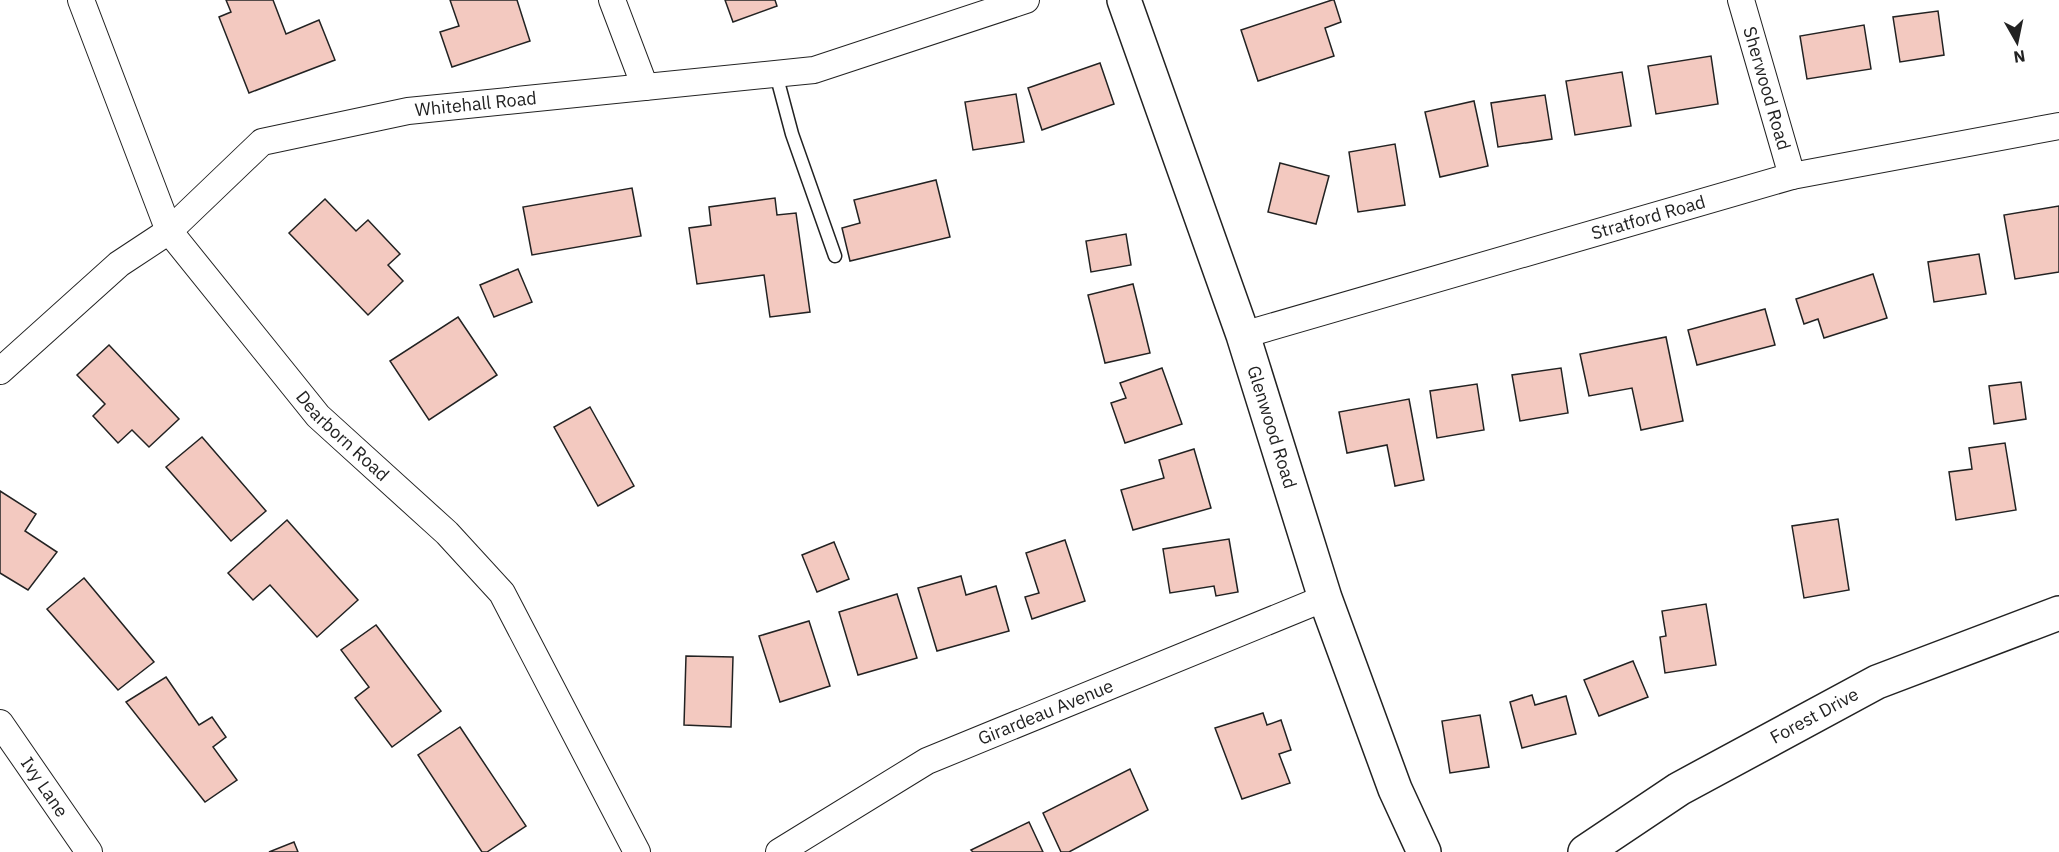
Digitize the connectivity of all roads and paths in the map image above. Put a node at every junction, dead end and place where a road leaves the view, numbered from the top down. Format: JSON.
{"nodes":[{"id":1,"x":81,"y":0,"type":"edge"},
{"id":2,"x":612,"y":0,"type":"edge"},
{"id":3,"x":1026,"y":0,"type":"edge"},
{"id":4,"x":1124,"y":0,"type":"edge"},
{"id":5,"x":1741,"y":0,"type":"edge"},
{"id":6,"x":776,"y":74,"type":"junction"},
{"id":7,"x":645,"y":87,"type":"junction"},
{"id":8,"x":2059,"y":126,"type":"edge"},
{"id":9,"x":1792,"y":176,"type":"junction"},
{"id":10,"x":169,"y":231,"type":"junction"},
{"id":11,"x":835,"y":256,"type":"dead end"},
{"id":12,"x":1243,"y":335,"type":"junction"},
{"id":13,"x":0,"y":371,"type":"edge"},
{"id":14,"x":1324,"y":598,"type":"junction"},
{"id":15,"x":2059,"y":613,"type":"edge"},
{"id":16,"x":0,"y":723,"type":"edge"},
{"id":17,"x":89,"y":852,"type":"edge"},
{"id":18,"x":637,"y":852,"type":"edge"},
{"id":19,"x":779,"y":852,"type":"edge"},
{"id":20,"x":1424,"y":852,"type":"edge"},
{"id":21,"x":1585,"y":852,"type":"edge"}],
"edges":[{"from":1,"to":10,"type":"street","name":"Dearborn Road"},
{"from":2,"to":7,"type":"street"},
{"from":3,"to":6,"type":"street","name":"Whitehall Road"},
{"from":4,"to":12,"type":"street","name":"Glenwood Road"},
{"from":5,"to":9,"type":"street","name":"Sherwood Road"},
{"from":6,"to":7,"type":"street","name":"Whitehall Road"},
{"from":6,"to":11,"type":"lane"},
{"from":7,"to":10,"type":"street","name":"Whitehall Road"},
{"from":8,"to":9,"type":"street","name":"Stratford Road"},
{"from":9,"to":12,"type":"street","name":"Stratford Road"},
{"from":10,"to":13,"type":"street","name":"Whitehall Road"},
{"from":10,"to":18,"type":"street","name":"Dearborn Road"},
{"from":12,"to":14,"type":"street","name":"Glenwood Road"},
{"from":14,"to":19,"type":"street","name":"Girardeau Avenue"},
{"from":14,"to":20,"type":"street","name":"Glenwood Road"},
{"from":15,"to":21,"type":"street","name":"Forest Drive"},
{"from":16,"to":17,"type":"street","name":"Ivy Lane"}]}
